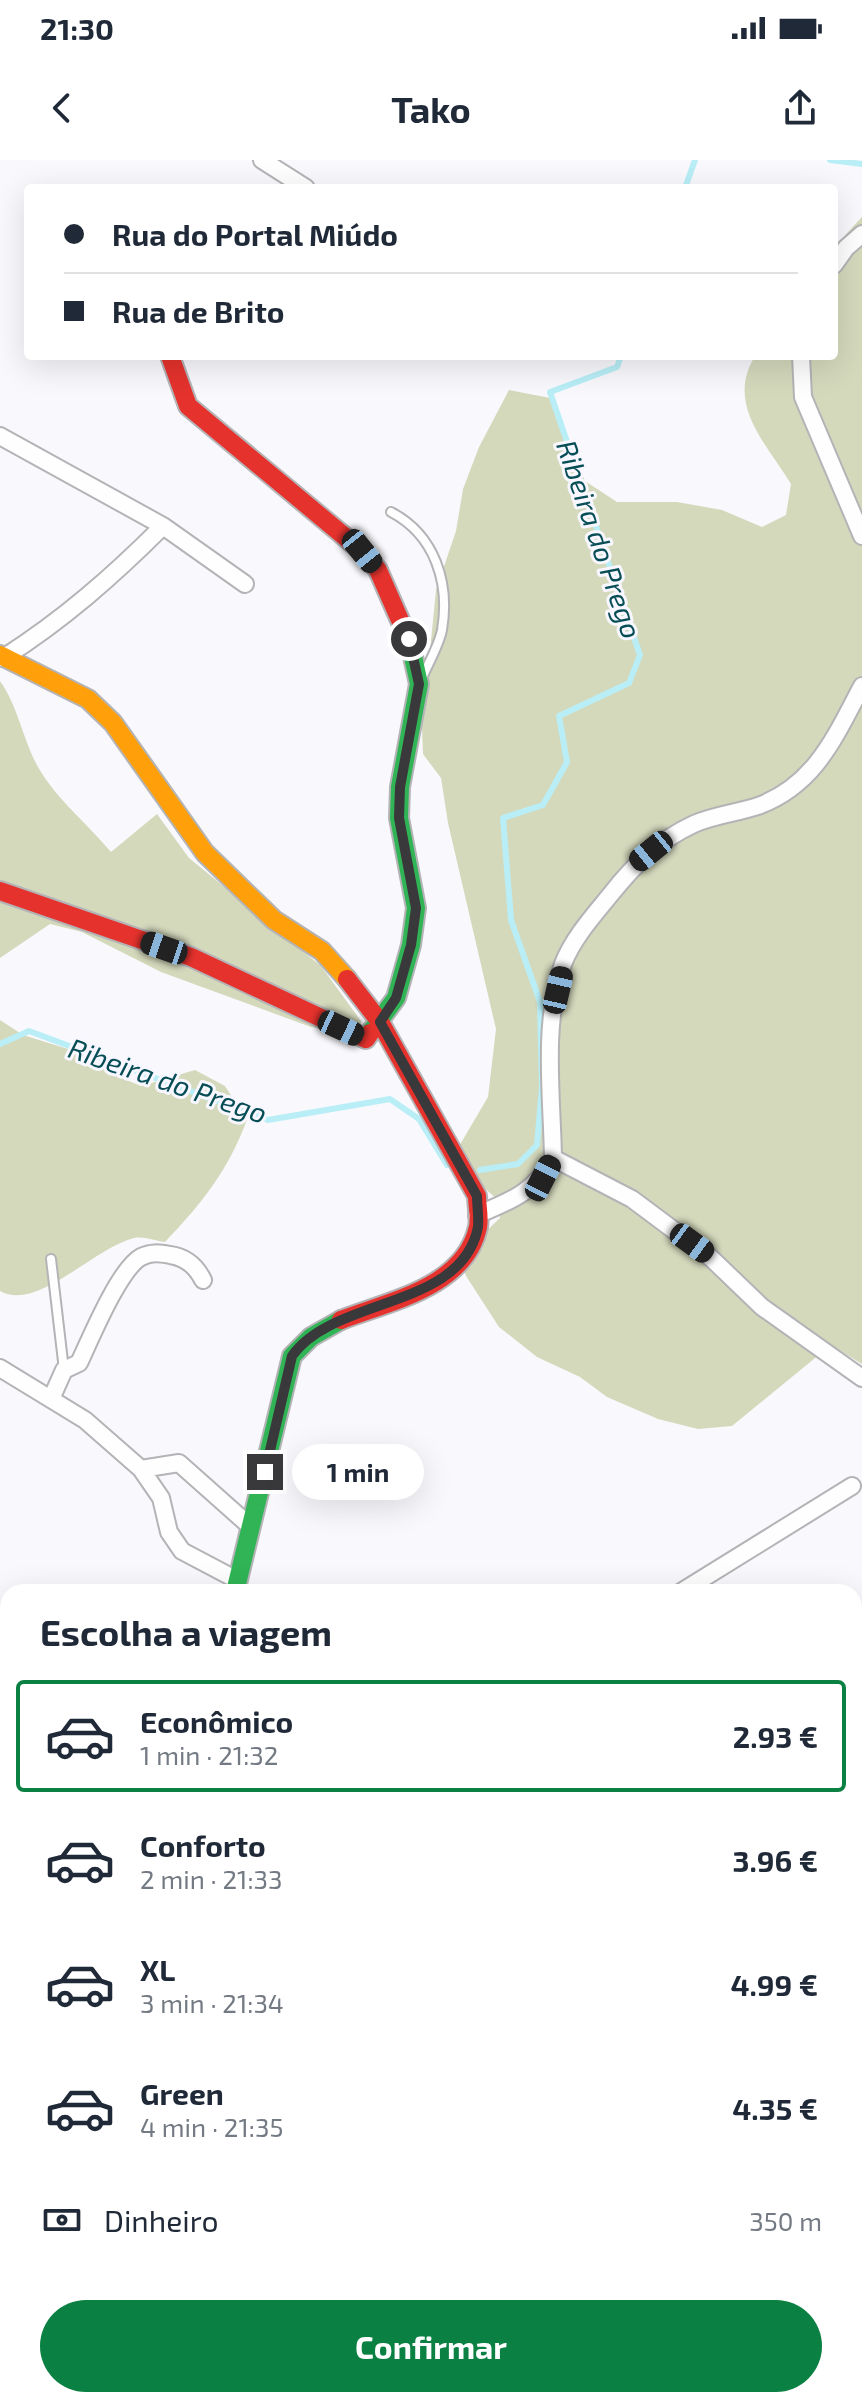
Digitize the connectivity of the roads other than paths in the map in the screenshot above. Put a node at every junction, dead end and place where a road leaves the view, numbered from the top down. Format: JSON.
{"nodes":[{"id":1,"x":262,"y":160,"type":"edge"},
{"id":2,"x":300,"y":184,"type":"edge"},
{"id":3,"x":862,"y":234,"type":"edge"},
{"id":4,"x":838,"y":259,"type":"edge"},
{"id":5,"x":171,"y":360,"type":"edge"},
{"id":6,"x":801,"y":360,"type":"edge"},
{"id":7,"x":0,"y":436,"type":"edge"},
{"id":8,"x":391,"y":512,"type":"dead end"},
{"id":9,"x":163,"y":526,"type":"junction"},
{"id":10,"x":862,"y":536,"type":"edge"},
{"id":11,"x":245,"y":584,"type":"dead end"},
{"id":12,"x":2,"y":656,"type":"edge"},
{"id":13,"x":419,"y":684,"type":"junction"},
{"id":14,"x":862,"y":686,"type":"edge"},
{"id":15,"x":0,"y":891,"type":"edge"},
{"id":16,"x":380,"y":1022,"type":"junction"},
{"id":17,"x":553,"y":1158,"type":"junction"},
{"id":18,"x":477,"y":1215,"type":"junction"},
{"id":19,"x":51,"y":1259,"type":"dead end"},
{"id":20,"x":203,"y":1280,"type":"dead end"},
{"id":21,"x":0,"y":1368,"type":"edge"},
{"id":22,"x":64,"y":1370,"type":"junction"},
{"id":23,"x":862,"y":1378,"type":"edge"},
{"id":24,"x":51,"y":1399,"type":"junction"},
{"id":25,"x":141,"y":1469,"type":"junction"},
{"id":26,"x":852,"y":1486,"type":"dead end"},
{"id":27,"x":251,"y":1527,"type":"junction"},
{"id":28,"x":233,"y":1584,"type":"edge"},
{"id":29,"x":237,"y":1584,"type":"edge"},
{"id":30,"x":694,"y":1584,"type":"edge"}],
"edges":[{"from":1,"to":2,"type":"street"},
{"from":3,"to":4,"type":"street"},
{"from":5,"to":13,"type":"street"},
{"from":6,"to":10,"type":"street"},
{"from":7,"to":9,"type":"street"},
{"from":8,"to":13,"type":"lane"},
{"from":9,"to":11,"type":"street"},
{"from":9,"to":12,"type":"street"},
{"from":12,"to":16,"type":"street"},
{"from":13,"to":16,"type":"street"},
{"from":14,"to":17,"type":"street"},
{"from":15,"to":16,"type":"street"},
{"from":16,"to":18,"type":"street"},
{"from":17,"to":18,"type":"street"},
{"from":17,"to":23,"type":"street"},
{"from":18,"to":27,"type":"street"},
{"from":19,"to":22,"type":"lane"},
{"from":20,"to":22,"type":"street"},
{"from":21,"to":24,"type":"street"},
{"from":22,"to":24,"type":"street"},
{"from":24,"to":25,"type":"street"},
{"from":25,"to":27,"type":"street"},
{"from":25,"to":28,"type":"street"},
{"from":26,"to":30,"type":"street"},
{"from":27,"to":29,"type":"street"}]}
